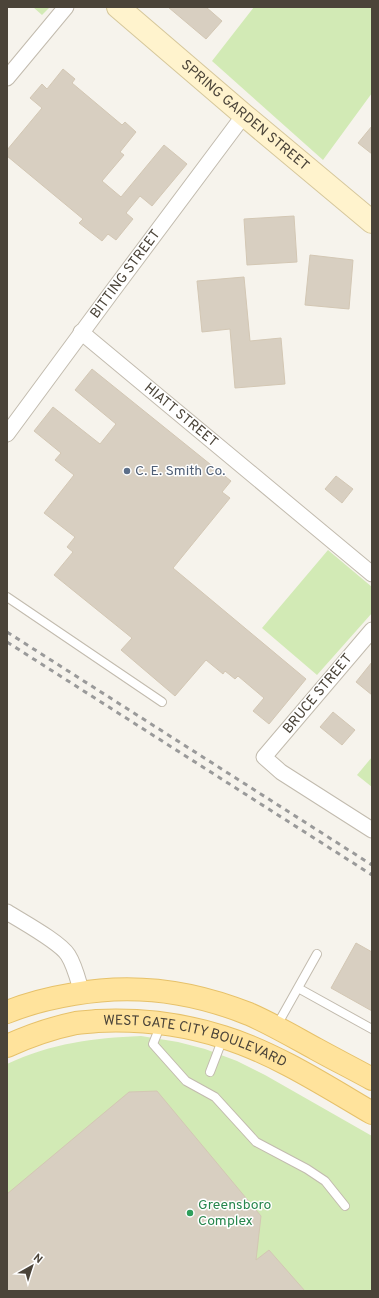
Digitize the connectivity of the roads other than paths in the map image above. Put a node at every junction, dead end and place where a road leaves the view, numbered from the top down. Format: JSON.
{"nodes":[{"id":1,"x":66,"y":7,"type":"edge"},
{"id":2,"x":118,"y":7,"type":"edge"},
{"id":3,"x":7,"y":78,"type":"edge"},
{"id":4,"x":244,"y":115,"type":"junction"},
{"id":5,"x":372,"y":222,"type":"edge"},
{"id":6,"x":81,"y":332,"type":"junction"},
{"id":7,"x":7,"y":434,"type":"edge"},
{"id":8,"x":372,"y":574,"type":"edge"},
{"id":9,"x":7,"y":597,"type":"edge"},
{"id":10,"x":372,"y":630,"type":"edge"},
{"id":11,"x":162,"y":702,"type":"dead end"},
{"id":12,"x":372,"y":830,"type":"edge"},
{"id":13,"x":7,"y":912,"type":"edge"},
{"id":14,"x":317,"y":954,"type":"dead end"},
{"id":15,"x":298,"y":988,"type":"junction"},
{"id":16,"x":82,"y":992,"type":"junction"},
{"id":17,"x":219,"y":1004,"type":"junction"},
{"id":18,"x":7,"y":1012,"type":"edge"},
{"id":19,"x":161,"y":1023,"type":"junction"},
{"id":20,"x":276,"y":1027,"type":"junction"},
{"id":21,"x":372,"y":1029,"type":"edge"},
{"id":22,"x":223,"y":1037,"type":"junction"},
{"id":23,"x":7,"y":1041,"type":"edge"},
{"id":24,"x":7,"y":1046,"type":"edge"},
{"id":25,"x":210,"y":1072,"type":"dead end"},
{"id":26,"x":372,"y":1079,"type":"edge"},
{"id":27,"x":372,"y":1113,"type":"edge"},
{"id":28,"x":345,"y":1206,"type":"dead end"}],
"edges":[{"from":1,"to":3,"type":"street"},
{"from":2,"to":4,"type":"main road","name":"SPRING GARDEN STREET"},
{"from":4,"to":5,"type":"main road","name":"SPRING GARDEN STREET"},
{"from":4,"to":6,"type":"street","name":"BITTING STREET"},
{"from":6,"to":7,"type":"street","name":"BITTING STREET"},
{"from":6,"to":8,"type":"street","name":"HIATT STREET"},
{"from":9,"to":11,"type":"lane"},
{"from":10,"to":12,"type":"street","name":"BRUCE STREET"},
{"from":13,"to":16,"type":"street"},
{"from":14,"to":15,"type":"lane"},
{"from":15,"to":20,"type":"lane"},
{"from":15,"to":21,"type":"lane"},
{"from":16,"to":17,"type":"main road"},
{"from":16,"to":18,"type":"main road"},
{"from":16,"to":23,"type":"main road"},
{"from":17,"to":19,"type":"main road"},
{"from":17,"to":20,"type":"main road"},
{"from":19,"to":22,"type":"main road","name":"WEST GATE CITY BOULEVARD"},
{"from":19,"to":24,"type":"main road","name":"WEST GATE CITY BOULEVARD"},
{"from":19,"to":28,"type":"lane"},
{"from":20,"to":26,"type":"main road"},
{"from":22,"to":25,"type":"lane"},
{"from":22,"to":27,"type":"main road","name":"WEST GATE CITY BOULEVARD"}]}
